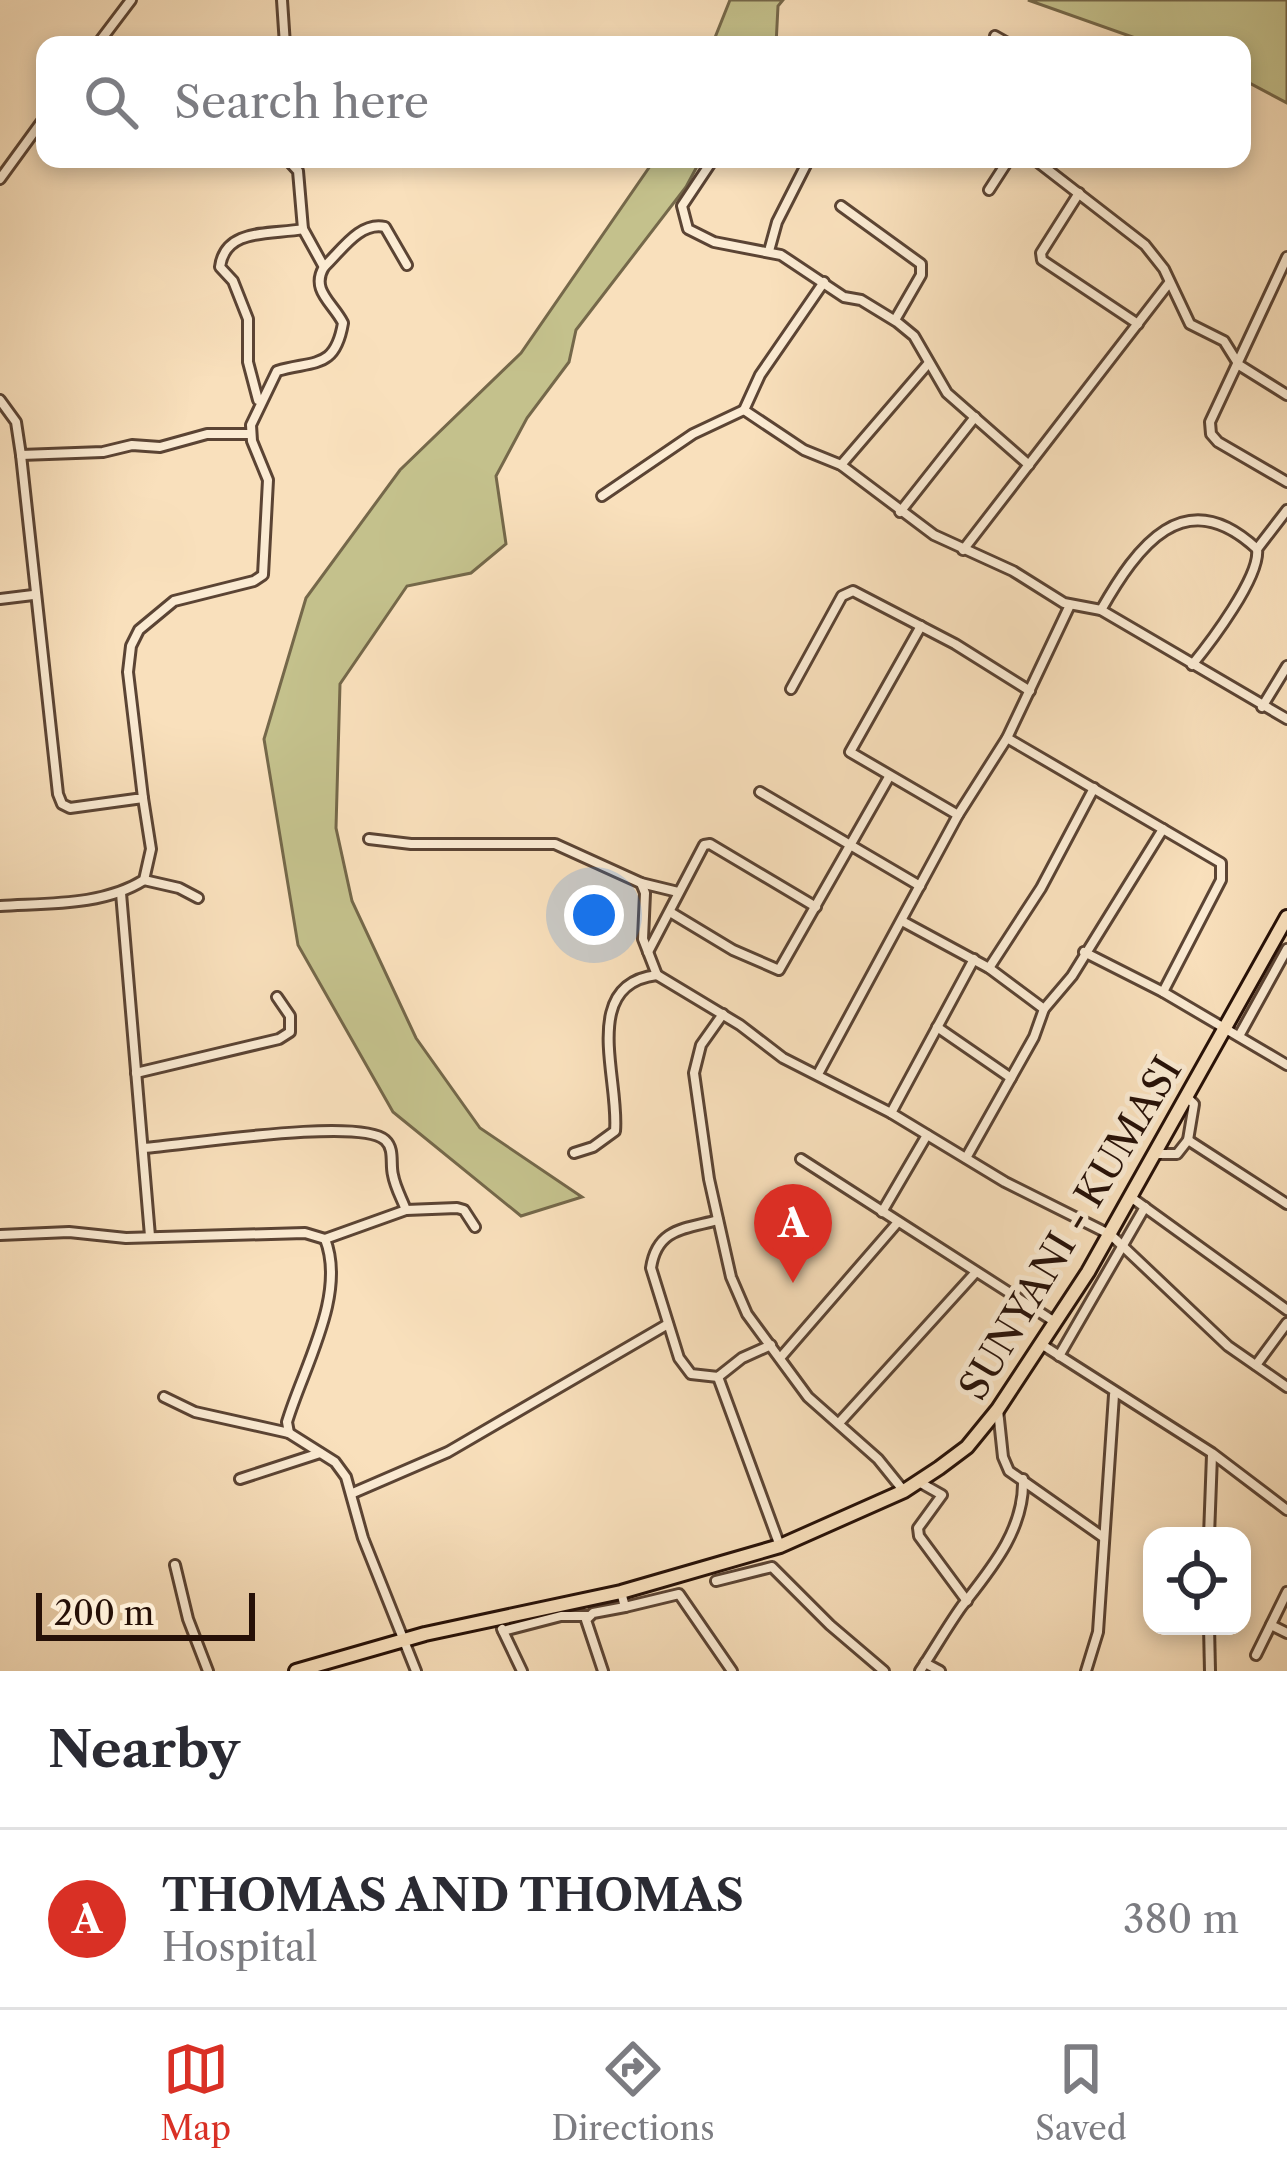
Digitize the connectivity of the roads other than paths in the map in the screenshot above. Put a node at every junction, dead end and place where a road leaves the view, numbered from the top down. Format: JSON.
{"nodes":[{"id":1,"x":130,"y":0,"type":"edge"},
{"id":2,"x":282,"y":0,"type":"edge"},
{"id":3,"x":104,"y":36,"type":"edge"},
{"id":4,"x":284,"y":36,"type":"edge"},
{"id":5,"x":36,"y":129,"type":"edge"},
{"id":6,"x":295,"y":168,"type":"edge"},
{"id":7,"x":707,"y":168,"type":"edge"},
{"id":8,"x":804,"y":168,"type":"edge"},
{"id":9,"x":1003,"y":168,"type":"edge"},
{"id":10,"x":1045,"y":168,"type":"edge"},
{"id":11,"x":1053,"y":168,"type":"edge"},
{"id":12,"x":1050,"y":172,"type":"junction"},
{"id":13,"x":0,"y":178,"type":"edge"},
{"id":14,"x":989,"y":190,"type":"dead end"},
{"id":15,"x":1079,"y":194,"type":"junction"},
{"id":16,"x":841,"y":206,"type":"dead end"},
{"id":17,"x":303,"y":229,"type":"junction"},
{"id":18,"x":769,"y":250,"type":"junction"},
{"id":19,"x":1287,"y":257,"type":"edge"},
{"id":20,"x":407,"y":265,"type":"dead end"},
{"id":21,"x":324,"y":267,"type":"junction"},
{"id":22,"x":824,"y":282,"type":"junction"},
{"id":23,"x":1169,"y":283,"type":"junction"},
{"id":24,"x":895,"y":320,"type":"junction"},
{"id":25,"x":1138,"y":324,"type":"junction"},
{"id":26,"x":927,"y":365,"type":"junction"},
{"id":27,"x":1239,"y":365,"type":"junction"},
{"id":28,"x":1287,"y":395,"type":"edge"},
{"id":29,"x":0,"y":400,"type":"edge"},
{"id":30,"x":259,"y":402,"type":"junction"},
{"id":31,"x":744,"y":410,"type":"junction"},
{"id":32,"x":975,"y":417,"type":"junction"},
{"id":33,"x":251,"y":434,"type":"junction"},
{"id":34,"x":21,"y":454,"type":"junction"},
{"id":35,"x":841,"y":465,"type":"junction"},
{"id":36,"x":1029,"y":465,"type":"junction"},
{"id":37,"x":1287,"y":482,"type":"edge"},
{"id":38,"x":602,"y":496,"type":"dead end"},
{"id":39,"x":1287,"y":510,"type":"edge"},
{"id":40,"x":900,"y":512,"type":"junction"},
{"id":41,"x":1257,"y":549,"type":"junction"},
{"id":42,"x":963,"y":550,"type":"junction"},
{"id":43,"x":33,"y":595,"type":"junction"},
{"id":44,"x":0,"y":599,"type":"edge"},
{"id":45,"x":1070,"y":605,"type":"junction"},
{"id":46,"x":1101,"y":610,"type":"junction"},
{"id":47,"x":921,"y":626,"type":"junction"},
{"id":48,"x":1192,"y":665,"type":"junction"},
{"id":49,"x":1287,"y":666,"type":"edge"},
{"id":50,"x":791,"y":689,"type":"dead end"},
{"id":51,"x":1030,"y":691,"type":"junction"},
{"id":52,"x":1262,"y":707,"type":"junction"},
{"id":53,"x":1287,"y":719,"type":"edge"},
{"id":54,"x":1007,"y":738,"type":"junction"},
{"id":55,"x":889,"y":777,"type":"junction"},
{"id":56,"x":1094,"y":788,"type":"junction"},
{"id":57,"x":760,"y":792,"type":"dead end"},
{"id":58,"x":143,"y":798,"type":"junction"},
{"id":59,"x":958,"y":815,"type":"junction"},
{"id":60,"x":1163,"y":829,"type":"junction"},
{"id":61,"x":369,"y":839,"type":"dead end"},
{"id":62,"x":852,"y":846,"type":"junction"},
{"id":63,"x":144,"y":880,"type":"junction"},
{"id":64,"x":641,"y":883,"type":"junction"},
{"id":65,"x":920,"y":886,"type":"junction"},
{"id":66,"x":678,"y":892,"type":"junction"},
{"id":67,"x":121,"y":893,"type":"junction"},
{"id":68,"x":198,"y":898,"type":"dead end"},
{"id":69,"x":0,"y":906,"type":"edge"},
{"id":70,"x":816,"y":907,"type":"junction"},
{"id":71,"x":670,"y":912,"type":"junction"},
{"id":72,"x":902,"y":921,"type":"junction"},
{"id":73,"x":1286,"y":922,"type":"edge"},
{"id":74,"x":1287,"y":949,"type":"edge"},
{"id":75,"x":1084,"y":952,"type":"junction"},
{"id":76,"x":647,"y":955,"type":"junction"},
{"id":77,"x":974,"y":959,"type":"junction"},
{"id":78,"x":989,"y":968,"type":"junction"},
{"id":79,"x":657,"y":975,"type":"junction"},
{"id":80,"x":1163,"y":992,"type":"junction"},
{"id":81,"x":277,"y":997,"type":"dead end"},
{"id":82,"x":1044,"y":1009,"type":"junction"},
{"id":83,"x":723,"y":1014,"type":"junction"},
{"id":84,"x":937,"y":1028,"type":"junction"},
{"id":85,"x":1232,"y":1033,"type":"junction"},
{"id":86,"x":1287,"y":1065,"type":"edge"},
{"id":87,"x":136,"y":1073,"type":"junction"},
{"id":88,"x":818,"y":1074,"type":"junction"},
{"id":89,"x":1011,"y":1078,"type":"junction"},
{"id":90,"x":1187,"y":1097,"type":"junction"},
{"id":91,"x":892,"y":1113,"type":"junction"},
{"id":92,"x":927,"y":1135,"type":"junction"},
{"id":93,"x":1188,"y":1140,"type":"junction"},
{"id":94,"x":144,"y":1148,"type":"junction"},
{"id":95,"x":574,"y":1153,"type":"dead end"},
{"id":96,"x":1156,"y":1154,"type":"junction"},
{"id":97,"x":966,"y":1158,"type":"junction"},
{"id":98,"x":801,"y":1159,"type":"dead end"},
{"id":99,"x":1132,"y":1198,"type":"junction"},
{"id":100,"x":1287,"y":1204,"type":"edge"},
{"id":101,"x":1145,"y":1207,"type":"junction"},
{"id":102,"x":406,"y":1210,"type":"junction"},
{"id":103,"x":882,"y":1212,"type":"junction"},
{"id":104,"x":718,"y":1220,"type":"junction"},
{"id":105,"x":898,"y":1222,"type":"junction"},
{"id":106,"x":475,"y":1227,"type":"dead end"},
{"id":107,"x":0,"y":1235,"type":"edge"},
{"id":108,"x":1111,"y":1235,"type":"junction"},
{"id":109,"x":150,"y":1236,"type":"junction"},
{"id":110,"x":325,"y":1239,"type":"junction"},
{"id":111,"x":1125,"y":1247,"type":"junction"},
{"id":112,"x":976,"y":1272,"type":"junction"},
{"id":113,"x":1287,"y":1310,"type":"edge"},
{"id":114,"x":1055,"y":1322,"type":"junction"},
{"id":115,"x":1287,"y":1323,"type":"edge"},
{"id":116,"x":668,"y":1324,"type":"junction"},
{"id":117,"x":1041,"y":1344,"type":"junction"},
{"id":118,"x":771,"y":1345,"type":"junction"},
{"id":119,"x":1059,"y":1356,"type":"junction"},
{"id":120,"x":781,"y":1358,"type":"junction"},
{"id":121,"x":1256,"y":1365,"type":"junction"},
{"id":122,"x":718,"y":1377,"type":"junction"},
{"id":123,"x":1287,"y":1387,"type":"edge"},
{"id":124,"x":1114,"y":1393,"type":"junction"},
{"id":125,"x":164,"y":1397,"type":"dead end"},
{"id":126,"x":998,"y":1409,"type":"junction"},
{"id":127,"x":839,"y":1423,"type":"junction"},
{"id":128,"x":289,"y":1433,"type":"junction"},
{"id":129,"x":322,"y":1453,"type":"junction"},
{"id":130,"x":1212,"y":1453,"type":"junction"},
{"id":131,"x":239,"y":1479,"type":"dead end"},
{"id":132,"x":1023,"y":1479,"type":"junction"},
{"id":133,"x":919,"y":1482,"type":"junction"},
{"id":134,"x":904,"y":1491,"type":"junction"},
{"id":135,"x":352,"y":1493,"type":"junction"},
{"id":136,"x":1287,"y":1510,"type":"edge"},
{"id":137,"x":1209,"y":1527,"type":"edge"},
{"id":138,"x":1103,"y":1538,"type":"junction"},
{"id":139,"x":780,"y":1546,"type":"junction"},
{"id":140,"x":175,"y":1565,"type":"dead end"},
{"id":141,"x":716,"y":1581,"type":"dead end"},
{"id":142,"x":621,"y":1592,"type":"junction"},
{"id":143,"x":1287,"y":1592,"type":"edge"},
{"id":144,"x":967,"y":1600,"type":"junction"},
{"id":145,"x":625,"y":1607,"type":"junction"},
{"id":146,"x":588,"y":1616,"type":"junction"},
{"id":147,"x":500,"y":1625,"type":"junction"},
{"id":148,"x":1271,"y":1625,"type":"junction"},
{"id":149,"x":1287,"y":1633,"type":"edge"},
{"id":150,"x":1210,"y":1635,"type":"edge"},
{"id":151,"x":404,"y":1640,"type":"junction"},
{"id":152,"x":1256,"y":1654,"type":"dead end"},
{"id":153,"x":923,"y":1667,"type":"edge"},
{"id":154,"x":208,"y":1671,"type":"edge"},
{"id":155,"x":296,"y":1671,"type":"edge"},
{"id":156,"x":416,"y":1671,"type":"edge"},
{"id":157,"x":522,"y":1671,"type":"edge"},
{"id":158,"x":603,"y":1671,"type":"edge"},
{"id":159,"x":732,"y":1671,"type":"edge"},
{"id":160,"x":884,"y":1671,"type":"edge"},
{"id":161,"x":940,"y":1671,"type":"edge"},
{"id":162,"x":1086,"y":1671,"type":"edge"},
{"id":163,"x":1210,"y":1671,"type":"edge"}],
"edges":[{"from":1,"to":3,"type":"street"},
{"from":2,"to":4,"type":"street"},
{"from":5,"to":13,"type":"street"},
{"from":6,"to":17,"type":"street"},
{"from":7,"to":18,"type":"street"},
{"from":8,"to":18,"type":"street"},
{"from":9,"to":14,"type":"street"},
{"from":10,"to":12,"type":"street"},
{"from":11,"to":12,"type":"street"},
{"from":12,"to":15,"type":"street"},
{"from":15,"to":23,"type":"street"},
{"from":15,"to":25,"type":"street"},
{"from":16,"to":24,"type":"street"},
{"from":17,"to":21,"type":"street"},
{"from":17,"to":30,"type":"street"},
{"from":18,"to":22,"type":"street"},
{"from":19,"to":27,"type":"street"},
{"from":20,"to":21,"type":"street"},
{"from":21,"to":30,"type":"street"},
{"from":22,"to":24,"type":"street"},
{"from":22,"to":31,"type":"street"},
{"from":23,"to":25,"type":"street"},
{"from":23,"to":27,"type":"street"},
{"from":24,"to":26,"type":"street"},
{"from":25,"to":36,"type":"street"},
{"from":26,"to":32,"type":"street"},
{"from":26,"to":35,"type":"street"},
{"from":27,"to":28,"type":"street"},
{"from":27,"to":37,"type":"street"},
{"from":29,"to":34,"type":"street"},
{"from":30,"to":33,"type":"street"},
{"from":31,"to":35,"type":"street"},
{"from":31,"to":38,"type":"street"},
{"from":32,"to":36,"type":"street"},
{"from":32,"to":40,"type":"street"},
{"from":33,"to":34,"type":"street"},
{"from":33,"to":58,"type":"street"},
{"from":34,"to":43,"type":"street"},
{"from":35,"to":40,"type":"street"},
{"from":36,"to":42,"type":"street"},
{"from":39,"to":41,"type":"street"},
{"from":40,"to":42,"type":"street"},
{"from":41,"to":46,"type":"street"},
{"from":41,"to":48,"type":"street"},
{"from":42,"to":45,"type":"street"},
{"from":43,"to":44,"type":"street"},
{"from":43,"to":58,"type":"street"},
{"from":45,"to":46,"type":"street"},
{"from":45,"to":51,"type":"street"},
{"from":46,"to":48,"type":"street"},
{"from":47,"to":50,"type":"street"},
{"from":47,"to":51,"type":"street"},
{"from":47,"to":55,"type":"street"},
{"from":48,"to":52,"type":"street"},
{"from":49,"to":52,"type":"street"},
{"from":51,"to":54,"type":"street"},
{"from":52,"to":53,"type":"street"},
{"from":54,"to":56,"type":"street"},
{"from":54,"to":59,"type":"street"},
{"from":55,"to":59,"type":"street"},
{"from":55,"to":62,"type":"street"},
{"from":56,"to":60,"type":"street"},
{"from":56,"to":78,"type":"street"},
{"from":57,"to":62,"type":"street"},
{"from":58,"to":63,"type":"street"},
{"from":59,"to":65,"type":"street"},
{"from":60,"to":75,"type":"street"},
{"from":60,"to":80,"type":"street"},
{"from":61,"to":64,"type":"street"},
{"from":62,"to":65,"type":"street"},
{"from":62,"to":70,"type":"street"},
{"from":63,"to":67,"type":"street"},
{"from":63,"to":68,"type":"street"},
{"from":64,"to":66,"type":"street"},
{"from":64,"to":76,"type":"street"},
{"from":65,"to":72,"type":"street"},
{"from":66,"to":70,"type":"street"},
{"from":66,"to":71,"type":"street"},
{"from":67,"to":69,"type":"street"},
{"from":67,"to":87,"type":"street"},
{"from":70,"to":71,"type":"street"},
{"from":71,"to":76,"type":"street"},
{"from":72,"to":77,"type":"street"},
{"from":72,"to":88,"type":"street"},
{"from":73,"to":85,"type":"main road","name":"SUNYANI - KUMASI"},
{"from":74,"to":85,"type":"street"},
{"from":75,"to":80,"type":"street"},
{"from":75,"to":82,"type":"street"},
{"from":76,"to":79,"type":"street"},
{"from":77,"to":78,"type":"street"},
{"from":77,"to":84,"type":"street"},
{"from":78,"to":82,"type":"street"},
{"from":79,"to":83,"type":"street"},
{"from":79,"to":95,"type":"street"},
{"from":80,"to":85,"type":"street"},
{"from":81,"to":87,"type":"street"},
{"from":82,"to":89,"type":"street"},
{"from":83,"to":88,"type":"street"},
{"from":83,"to":104,"type":"street"},
{"from":84,"to":89,"type":"street"},
{"from":84,"to":91,"type":"street"},
{"from":85,"to":86,"type":"street"},
{"from":85,"to":90,"type":"main road","name":"SUNYANI - KUMASI"},
{"from":87,"to":94,"type":"street"},
{"from":88,"to":91,"type":"street"},
{"from":89,"to":97,"type":"street"},
{"from":90,"to":93,"type":"street"},
{"from":90,"to":96,"type":"main road","name":"SUNYANI - KUMASI"},
{"from":91,"to":92,"type":"street"},
{"from":92,"to":97,"type":"street"},
{"from":92,"to":103,"type":"street"},
{"from":93,"to":96,"type":"street"},
{"from":93,"to":100,"type":"street"},
{"from":94,"to":102,"type":"street"},
{"from":94,"to":109,"type":"street"},
{"from":96,"to":99,"type":"main road","name":"SUNYANI - KUMASI"},
{"from":97,"to":108,"type":"street"},
{"from":98,"to":103,"type":"street"},
{"from":99,"to":101,"type":"street"},
{"from":99,"to":108,"type":"main road","name":"SUNYANI - KUMASI"},
{"from":101,"to":111,"type":"street"},
{"from":101,"to":113,"type":"street"},
{"from":102,"to":106,"type":"street"},
{"from":102,"to":110,"type":"street"},
{"from":103,"to":105,"type":"street"},
{"from":104,"to":116,"type":"street"},
{"from":104,"to":118,"type":"street"},
{"from":105,"to":112,"type":"street"},
{"from":105,"to":120,"type":"street"},
{"from":107,"to":109,"type":"street"},
{"from":108,"to":111,"type":"street"},
{"from":108,"to":114,"type":"main road","name":"SUNYANI - KUMASI"},
{"from":109,"to":110,"type":"street"},
{"from":110,"to":128,"type":"street"},
{"from":111,"to":119,"type":"street"},
{"from":111,"to":121,"type":"street"},
{"from":112,"to":114,"type":"street"},
{"from":112,"to":127,"type":"street"},
{"from":114,"to":117,"type":"main road","name":"SUNYANI - KUMASI"},
{"from":115,"to":121,"type":"street"},
{"from":116,"to":122,"type":"street"},
{"from":116,"to":135,"type":"street"},
{"from":117,"to":119,"type":"street"},
{"from":117,"to":126,"type":"main road","name":"SUNYANI - KUMASI"},
{"from":118,"to":120,"type":"street"},
{"from":118,"to":122,"type":"street"},
{"from":119,"to":124,"type":"street"},
{"from":120,"to":127,"type":"street"},
{"from":121,"to":123,"type":"street"},
{"from":122,"to":139,"type":"street"},
{"from":124,"to":130,"type":"street"},
{"from":124,"to":138,"type":"street"},
{"from":125,"to":128,"type":"street"},
{"from":126,"to":132,"type":"street"},
{"from":126,"to":133,"type":"main road","name":"SUNYANI - KUMASI"},
{"from":127,"to":134,"type":"street"},
{"from":128,"to":129,"type":"street"},
{"from":129,"to":131,"type":"street"},
{"from":129,"to":135,"type":"street"},
{"from":130,"to":136,"type":"street"},
{"from":130,"to":137,"type":"street"},
{"from":132,"to":138,"type":"street"},
{"from":132,"to":144,"type":"street"},
{"from":133,"to":134,"type":"main road","name":"SUNYANI - KUMASI"},
{"from":133,"to":144,"type":"street"},
{"from":134,"to":139,"type":"main road","name":"SUNYANI - KUMASI"},
{"from":135,"to":151,"type":"street"},
{"from":138,"to":162,"type":"street"},
{"from":139,"to":142,"type":"main road","name":"SUNYANI - KUMASI"},
{"from":140,"to":154,"type":"street"},
{"from":141,"to":160,"type":"street"},
{"from":142,"to":145,"type":"street"},
{"from":142,"to":147,"type":"main road","name":"SUNYANI - KUMASI"},
{"from":143,"to":148,"type":"street"},
{"from":144,"to":153,"type":"street"},
{"from":145,"to":146,"type":"street"},
{"from":145,"to":159,"type":"street"},
{"from":146,"to":147,"type":"street"},
{"from":146,"to":158,"type":"street"},
{"from":147,"to":151,"type":"main road","name":"SUNYANI - KUMASI"},
{"from":147,"to":157,"type":"street"},
{"from":148,"to":149,"type":"street"},
{"from":148,"to":152,"type":"street"},
{"from":150,"to":163,"type":"street"},
{"from":151,"to":155,"type":"main road","name":"SUNYANI - KUMASI"},
{"from":151,"to":156,"type":"street"},
{"from":153,"to":161,"type":"street"}]}
